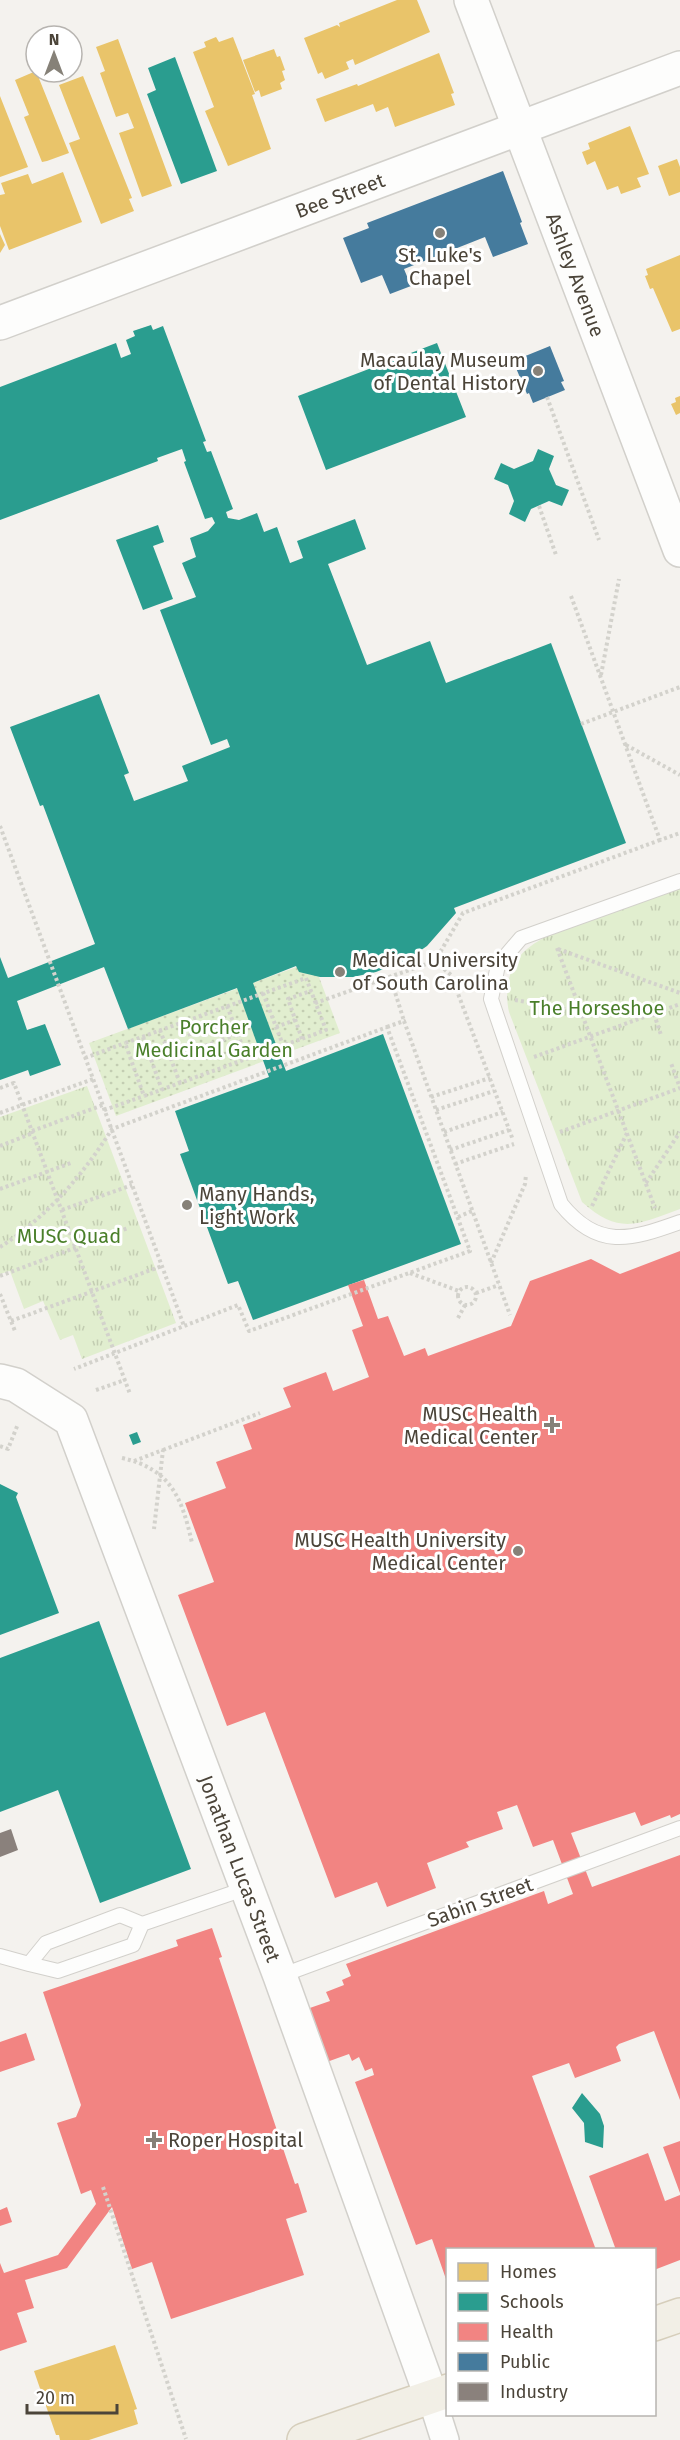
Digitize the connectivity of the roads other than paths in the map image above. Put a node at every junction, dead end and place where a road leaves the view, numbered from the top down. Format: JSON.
{"nodes":[{"id":1,"x":471,"y":0,"type":"edge"},
{"id":2,"x":680,"y":68,"type":"edge"},
{"id":3,"x":521,"y":129,"type":"junction"},
{"id":4,"x":0,"y":323,"type":"edge"},
{"id":5,"x":680,"y":550,"type":"edge"},
{"id":6,"x":680,"y":882,"type":"edge"},
{"id":7,"x":680,"y":1222,"type":"edge"},
{"id":8,"x":0,"y":1381,"type":"edge"},
{"id":9,"x":680,"y":1828,"type":"edge"},
{"id":10,"x":248,"y":1888,"type":"junction"},
{"id":11,"x":142,"y":1924,"type":"junction"},
{"id":12,"x":0,"y":1956,"type":"edge"},
{"id":13,"x":29,"y":1964,"type":"junction"},
{"id":14,"x":280,"y":1976,"type":"junction"},
{"id":15,"x":680,"y":2315,"type":"edge"},
{"id":16,"x":656,"y":2323,"type":"edge"},
{"id":17,"x":439,"y":2394,"type":"edge"},
{"id":18,"x":304,"y":2440,"type":"edge"},
{"id":19,"x":445,"y":2440,"type":"edge"}],
"edges":[{"from":1,"to":3,"type":"street","name":"Ashley Avenue"},
{"from":2,"to":3,"type":"street","name":"Bee Street"},
{"from":3,"to":4,"type":"street","name":"Bee Street"},
{"from":3,"to":5,"type":"street","name":"Ashley Avenue"},
{"from":6,"to":7,"type":"lane"},
{"from":8,"to":10,"type":"street","name":"Jonathan Lucas Street"},
{"from":9,"to":14,"type":"lane","name":"Sabin Street"},
{"from":10,"to":11,"type":"lane"},
{"from":10,"to":14,"type":"street","name":"Jonathan Lucas Street"},
{"from":11,"to":13,"type":"lane"},
{"from":11,"to":13,"type":"lane"},
{"from":12,"to":13,"type":"lane"},
{"from":14,"to":17,"type":"street","name":"Jonathan Lucas Street"},
{"from":15,"to":16,"type":"main road"},
{"from":17,"to":18,"type":"main road"},
{"from":17,"to":19,"type":"street"}]}
